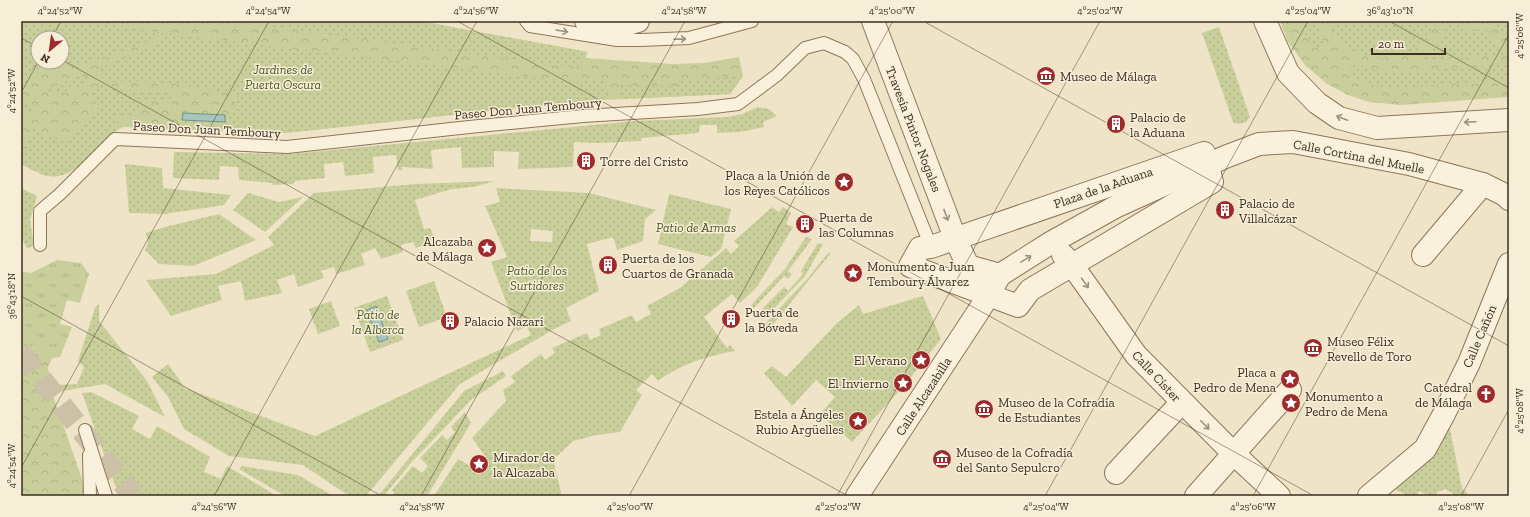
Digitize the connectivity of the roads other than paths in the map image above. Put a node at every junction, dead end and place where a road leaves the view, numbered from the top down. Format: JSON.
{"nodes":[{"id":1,"x":526,"y":21,"type":"edge"},
{"id":2,"x":586,"y":21,"type":"edge"},
{"id":3,"x":648,"y":21,"type":"edge"},
{"id":4,"x":752,"y":21,"type":"edge"},
{"id":5,"x":873,"y":21,"type":"edge"},
{"id":6,"x":1265,"y":21,"type":"edge"},
{"id":7,"x":639,"y":31,"type":"edge"},
{"id":8,"x":1509,"y":120,"type":"edge"},
{"id":9,"x":1208,"y":165,"type":"junction"},
{"id":10,"x":1482,"y":184,"type":"junction"},
{"id":11,"x":1509,"y":199,"type":"edge"},
{"id":12,"x":955,"y":238,"type":"junction"},
{"id":13,"x":1052,"y":242,"type":"junction"},
{"id":14,"x":40,"y":245,"type":"dead end"},
{"id":15,"x":931,"y":247,"type":"junction"},
{"id":16,"x":1423,"y":255,"type":"dead end"},
{"id":17,"x":1509,"y":264,"type":"edge"},
{"id":18,"x":1072,"y":265,"type":"junction"},
{"id":19,"x":968,"y":266,"type":"junction"},
{"id":20,"x":1000,"y":275,"type":"junction"},
{"id":21,"x":988,"y":295,"type":"junction"},
{"id":22,"x":1290,"y":390,"type":"dead end"},
{"id":23,"x":1182,"y":402,"type":"junction"},
{"id":24,"x":1233,"y":454,"type":"junction"},
{"id":25,"x":1116,"y":473,"type":"dead end"},
{"id":26,"x":90,"y":496,"type":"edge"},
{"id":27,"x":106,"y":496,"type":"edge"},
{"id":28,"x":857,"y":496,"type":"edge"},
{"id":29,"x":1196,"y":496,"type":"edge"},
{"id":30,"x":1279,"y":496,"type":"edge"},
{"id":31,"x":1369,"y":496,"type":"edge"}],
"edges":[{"from":1,"to":7,"type":"lane","one_way":true},
{"from":2,"to":7,"type":"street"},
{"from":3,"to":7,"type":"lane"},
{"from":7,"to":4,"type":"lane","one_way":true},
{"from":5,"to":12,"type":"street","name":"Travesía Pintor Nogales","one_way":true},
{"from":8,"to":6,"type":"street","one_way":true},
{"from":9,"to":10,"type":"street","name":"Calle Cortina del Muelle"},
{"from":9,"to":12,"type":"street","name":"Plaza de la Aduana"},
{"from":9,"to":13,"type":"street","name":"Calle Cortina del Muelle"},
{"from":9,"to":18,"type":"street","name":"Plaza de la Aduana"},
{"from":10,"to":11,"type":"street","name":"Calle Cortina del Muelle"},
{"from":10,"to":16,"type":"street"},
{"from":12,"to":15,"type":"street","name":"Plaza de la Aduana"},
{"from":12,"to":19,"type":"street","name":"Travesía Pintor Nogales"},
{"from":13,"to":18,"type":"street","name":"Calle Císter"},
{"from":20,"to":13,"type":"street","name":"Calle Cortina del Muelle","one_way":true},
{"from":14,"to":15,"type":"lane","name":"Paseo Don Juan Temboury"},
{"from":15,"to":19,"type":"street"},
{"from":15,"to":21,"type":"street","name":"Plaza de la Aduana"},
{"from":17,"to":31,"type":"street","name":"Calle Cañón"},
{"from":18,"to":21,"type":"street","name":"Plaza de la Aduana"},
{"from":18,"to":23,"type":"street","name":"Calle Císter","one_way":true},
{"from":19,"to":20,"type":"street"},
{"from":20,"to":21,"type":"street","name":"Calle Alcazabilla"},
{"from":21,"to":28,"type":"street","name":"Calle Alcazabilla"},
{"from":22,"to":24,"type":"street"},
{"from":23,"to":24,"type":"street","name":"Calle Císter","one_way":true},
{"from":23,"to":25,"type":"street"},
{"from":24,"to":29,"type":"street"},
{"from":24,"to":30,"type":"street","name":"Calle Císter"},
{"from":26,"to":27,"type":"lane"}]}
